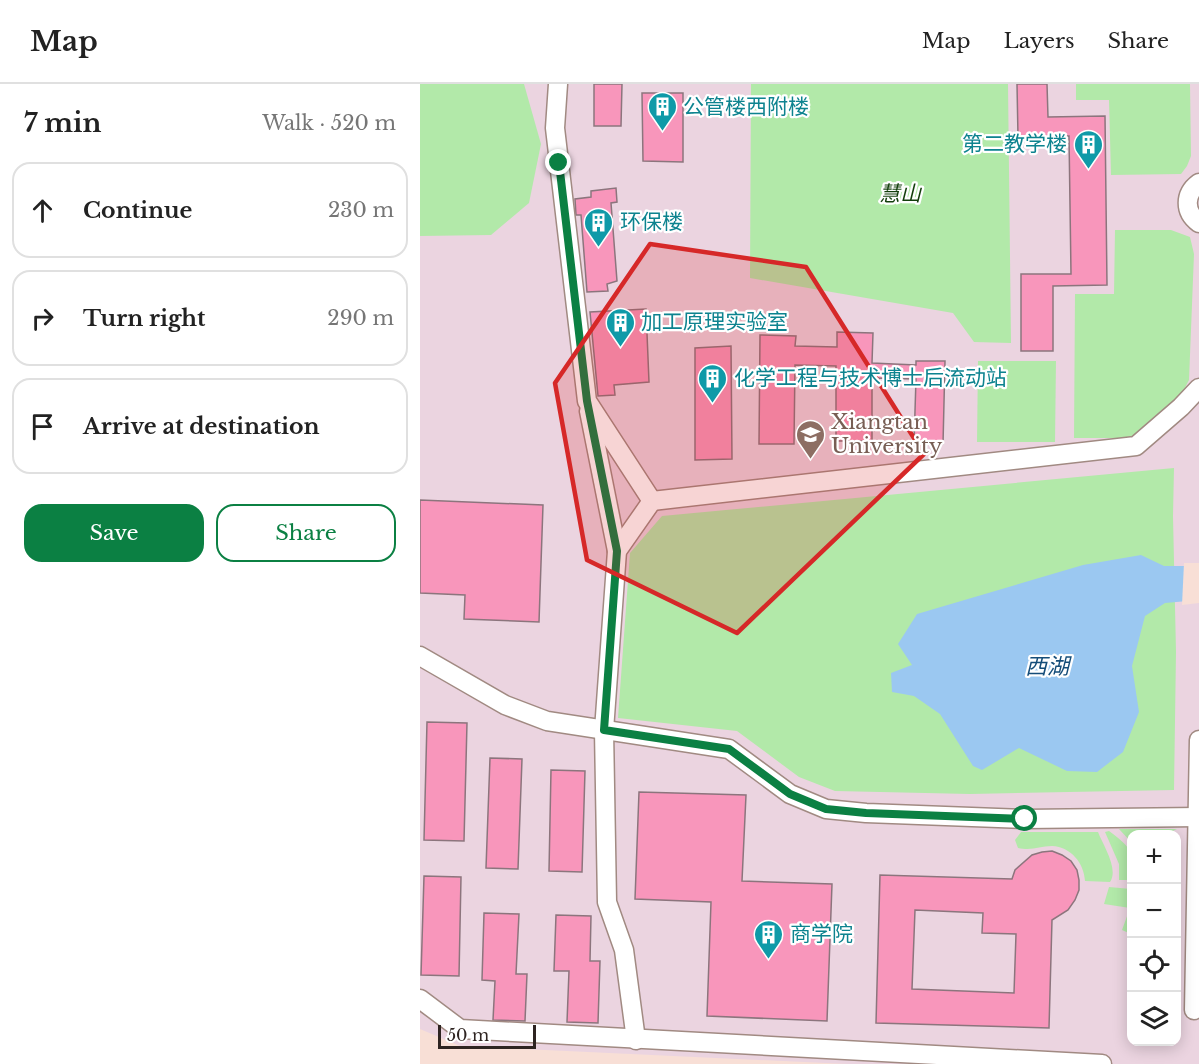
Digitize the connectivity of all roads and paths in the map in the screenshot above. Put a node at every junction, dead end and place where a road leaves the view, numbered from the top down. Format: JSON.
{"nodes":[{"id":1,"x":558,"y":84,"type":"edge"},
{"id":2,"x":1199,"y":183,"type":"edge"},
{"id":3,"x":1199,"y":223,"type":"edge"},
{"id":4,"x":1199,"y":388,"type":"edge"},
{"id":5,"x":587,"y":401,"type":"junction"},
{"id":6,"x":652,"y":501,"type":"junction"},
{"id":7,"x":617,"y":551,"type":"junction"},
{"id":8,"x":420,"y":656,"type":"edge"},
{"id":9,"x":604,"y":730,"type":"junction"},
{"id":10,"x":1199,"y":740,"type":"edge"},
{"id":11,"x":1198,"y":817,"type":"edge"},
{"id":12,"x":420,"y":999,"type":"edge"},
{"id":13,"x":1194,"y":1011,"type":"dead end"},
{"id":14,"x":636,"y":1040,"type":"junction"},
{"id":15,"x":1102,"y":1064,"type":"edge"}],
"edges":[{"from":1,"to":5,"type":"street"},
{"from":2,"to":3,"type":"street"},
{"from":4,"to":6,"type":"street"},
{"from":5,"to":6,"type":"street"},
{"from":5,"to":7,"type":"street"},
{"from":6,"to":7,"type":"street"},
{"from":7,"to":9,"type":"street"},
{"from":8,"to":9,"type":"street"},
{"from":9,"to":11,"type":"street"},
{"from":9,"to":14,"type":"street"},
{"from":10,"to":11,"type":"street"},
{"from":11,"to":13,"type":"street"},
{"from":12,"to":14,"type":"street"},
{"from":14,"to":15,"type":"street"}]}
